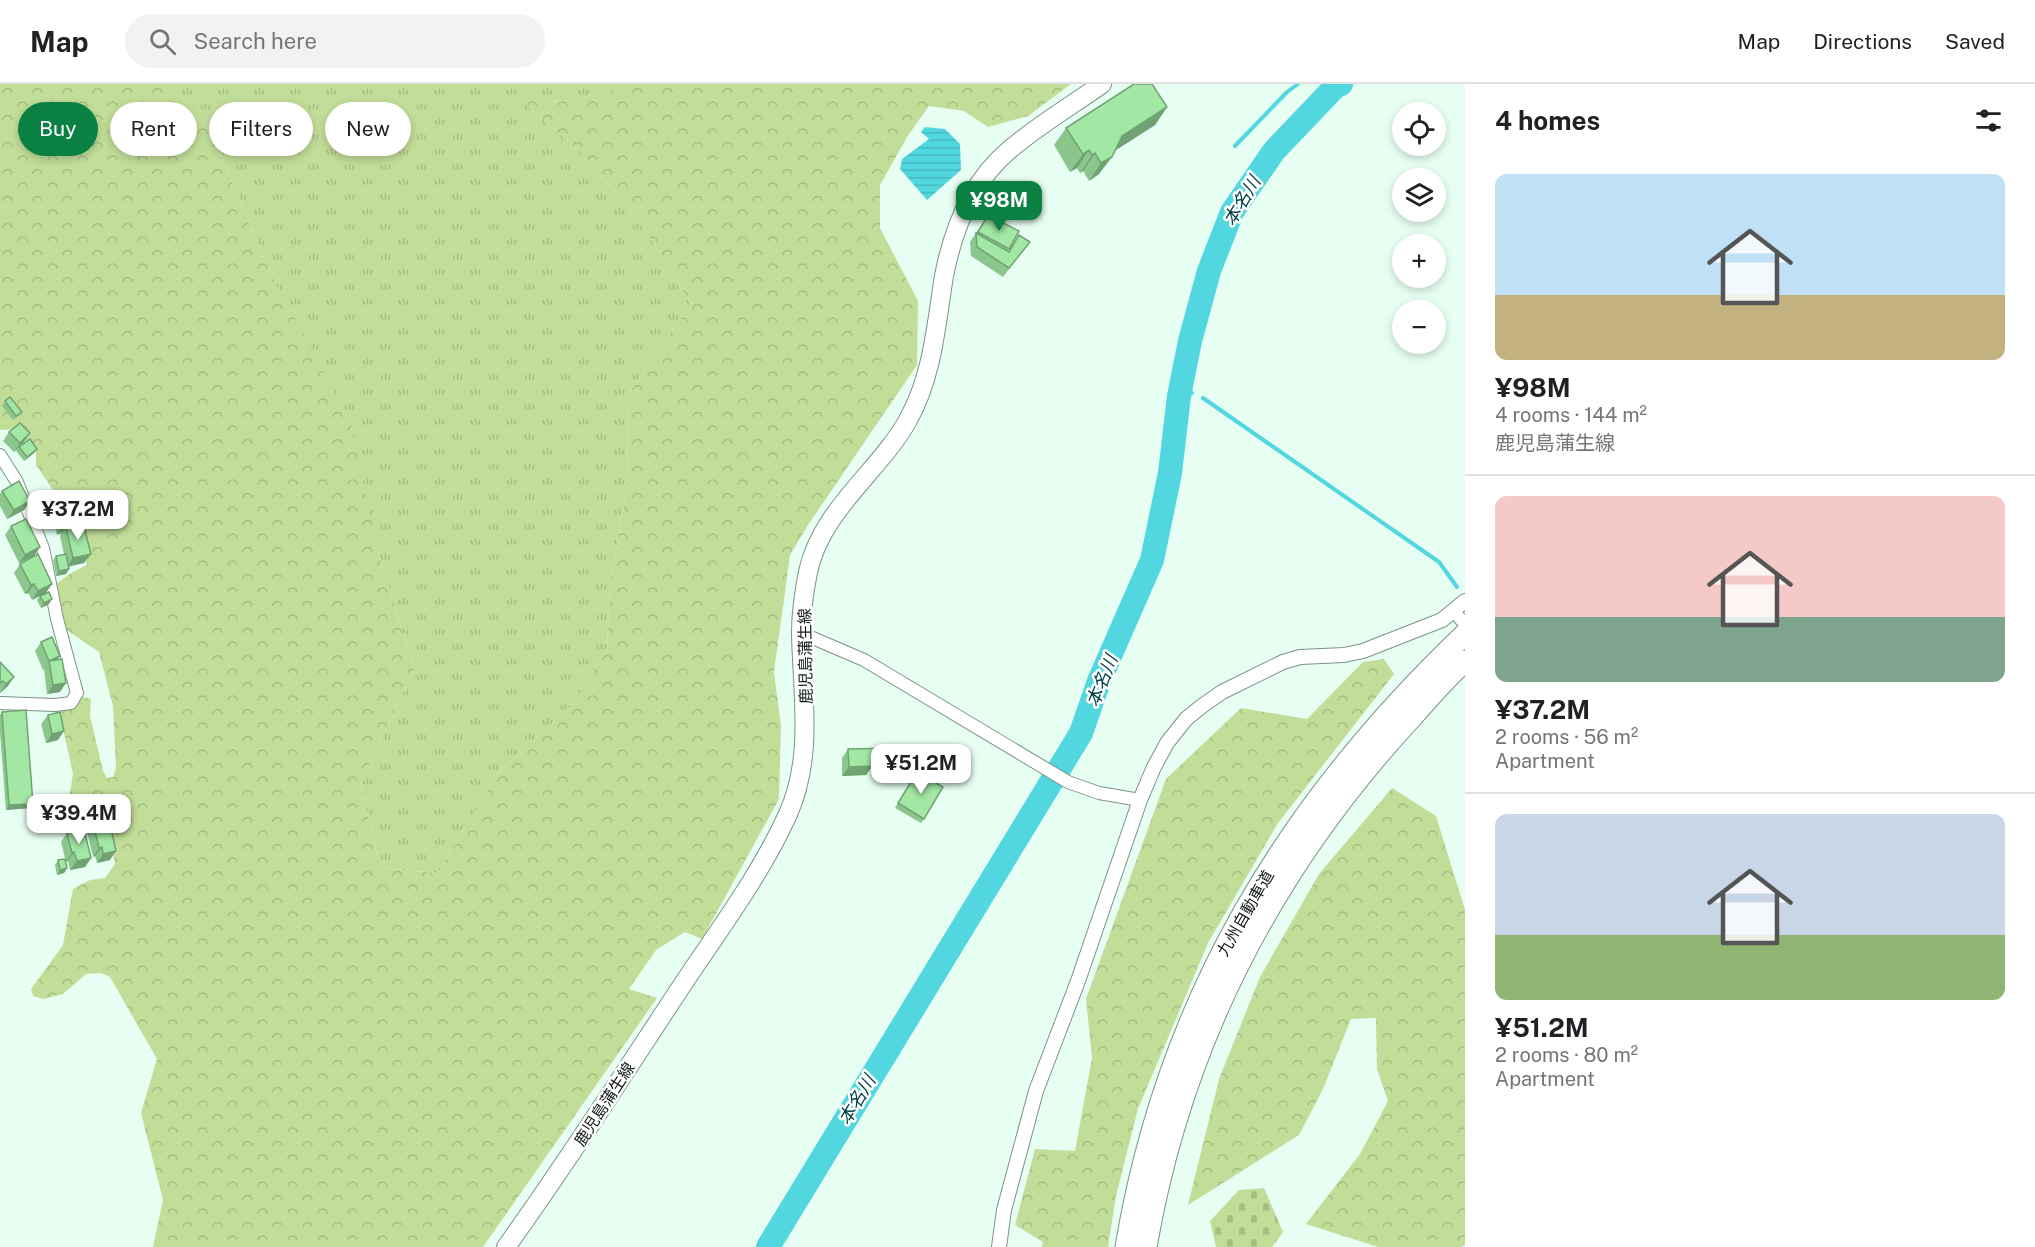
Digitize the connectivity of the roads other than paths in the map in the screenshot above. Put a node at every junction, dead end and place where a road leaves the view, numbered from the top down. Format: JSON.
{"nodes":[{"id":1,"x":1102,"y":84,"type":"edge"},
{"id":2,"x":0,"y":455,"type":"edge"},
{"id":3,"x":1465,"y":602,"type":"edge"},
{"id":4,"x":1454,"y":612,"type":"junction"},
{"id":5,"x":1465,"y":624,"type":"edge"},
{"id":6,"x":801,"y":633,"type":"junction"},
{"id":7,"x":1465,"y":634,"type":"edge"},
{"id":8,"x":1465,"y":661,"type":"edge"},
{"id":9,"x":0,"y":702,"type":"edge"},
{"id":10,"x":1406,"y":708,"type":"junction"},
{"id":11,"x":1140,"y":800,"type":"junction"},
{"id":12,"x":506,"y":1247,"type":"edge"},
{"id":13,"x":999,"y":1247,"type":"edge"},
{"id":14,"x":1126,"y":1247,"type":"edge"},
{"id":15,"x":1146,"y":1247,"type":"edge"}],
"edges":[{"from":1,"to":6,"type":"main road","name":"鹿児島蒲生線"},
{"from":2,"to":9,"type":"street"},
{"from":3,"to":4,"type":"street"},
{"from":4,"to":5,"type":"street"},
{"from":4,"to":11,"type":"street"},
{"from":6,"to":11,"type":"street"},
{"from":6,"to":12,"type":"main road","name":"鹿児島蒲生線"},
{"from":7,"to":10,"type":"highway","name":"九州自動車道"},
{"from":8,"to":10,"type":"highway","name":"九州自動車道"},
{"from":10,"to":14,"type":"highway","name":"九州自動車道"},
{"from":10,"to":15,"type":"highway","name":"九州自動車道"},
{"from":11,"to":13,"type":"street"}]}
